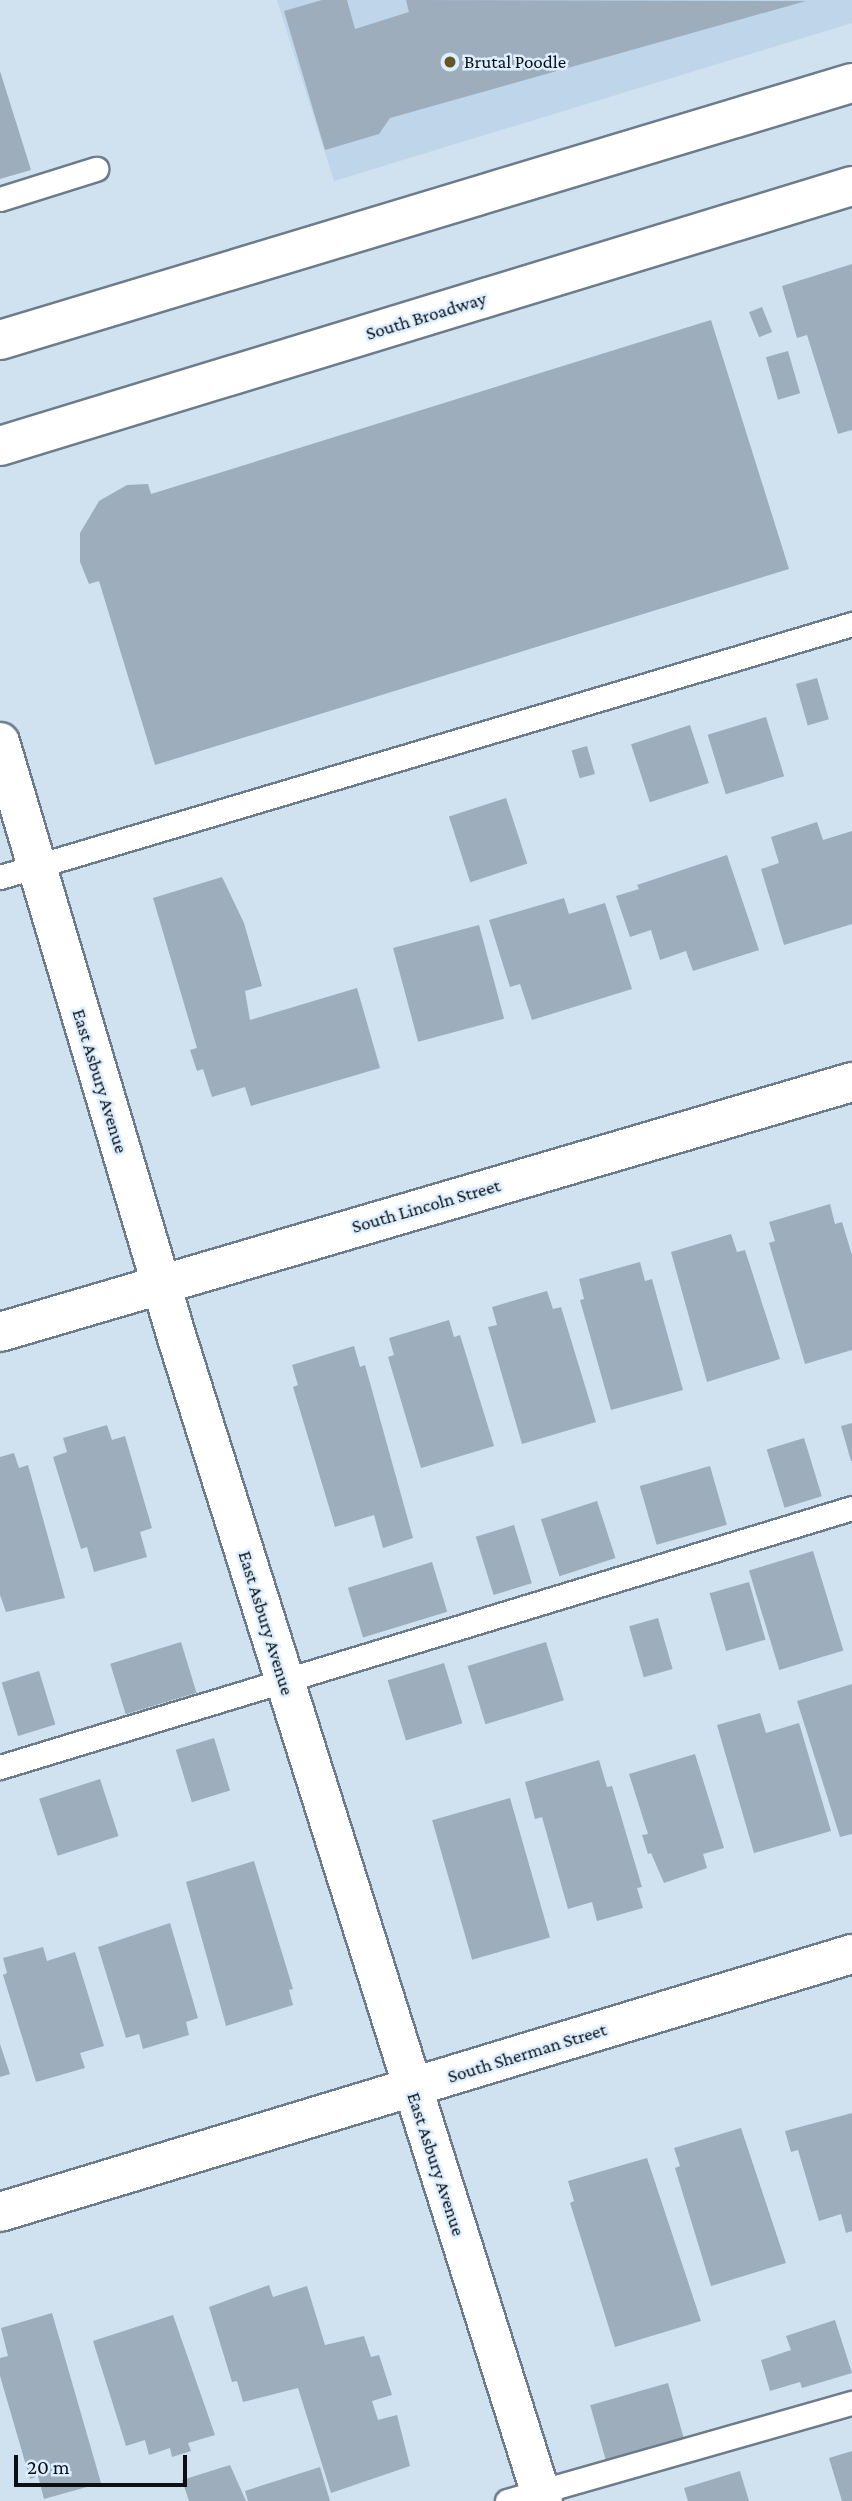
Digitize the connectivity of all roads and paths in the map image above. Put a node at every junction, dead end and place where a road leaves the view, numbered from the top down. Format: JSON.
{"nodes":[{"id":1,"x":852,"y":83,"type":"edge"},
{"id":2,"x":96,"y":169,"type":"dead end"},
{"id":3,"x":852,"y":186,"type":"edge"},
{"id":4,"x":0,"y":199,"type":"edge"},
{"id":5,"x":0,"y":340,"type":"edge"},
{"id":6,"x":0,"y":446,"type":"edge"},
{"id":7,"x":852,"y":624,"type":"edge"},
{"id":8,"x":0,"y":742,"type":"edge"},
{"id":9,"x":36,"y":866,"type":"junction"},
{"id":10,"x":0,"y":877,"type":"edge"},
{"id":11,"x":852,"y":1082,"type":"edge"},
{"id":12,"x":160,"y":1283,"type":"junction"},
{"id":13,"x":0,"y":1332,"type":"edge"},
{"id":14,"x":852,"y":1508,"type":"edge"},
{"id":15,"x":284,"y":1681,"type":"junction"},
{"id":16,"x":0,"y":1767,"type":"edge"},
{"id":17,"x":852,"y":1954,"type":"edge"},
{"id":18,"x":412,"y":2088,"type":"junction"},
{"id":19,"x":0,"y":2212,"type":"edge"},
{"id":20,"x":852,"y":2403,"type":"edge"},
{"id":21,"x":530,"y":2498,"type":"edge"}],
"edges":[{"from":1,"to":5,"type":"street"},
{"from":2,"to":4,"type":"lane"},
{"from":3,"to":6,"type":"street","name":"South Broadway"},
{"from":7,"to":9,"type":"lane"},
{"from":8,"to":9,"type":"street","name":"East Asbury Avenue"},
{"from":9,"to":10,"type":"lane"},
{"from":9,"to":12,"type":"street","name":"East Asbury Avenue"},
{"from":11,"to":12,"type":"street","name":"South Lincoln Street"},
{"from":12,"to":13,"type":"street","name":"South Lincoln Street"},
{"from":12,"to":15,"type":"street","name":"East Asbury Avenue"},
{"from":14,"to":15,"type":"lane"},
{"from":15,"to":16,"type":"lane"},
{"from":15,"to":18,"type":"street","name":"East Asbury Avenue"},
{"from":17,"to":18,"type":"street","name":"South Sherman Street"},
{"from":18,"to":19,"type":"street","name":"South Sherman Street"},
{"from":18,"to":21,"type":"street","name":"East Asbury Avenue"},
{"from":20,"to":21,"type":"lane"}]}
